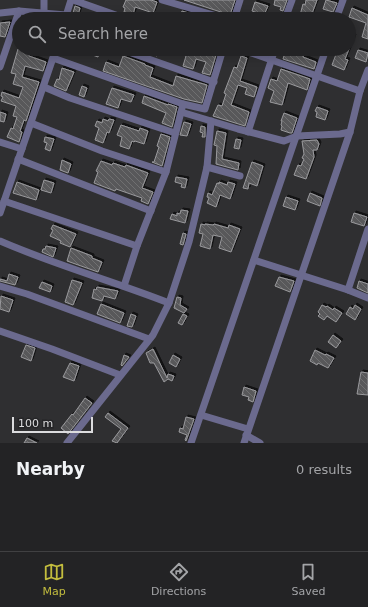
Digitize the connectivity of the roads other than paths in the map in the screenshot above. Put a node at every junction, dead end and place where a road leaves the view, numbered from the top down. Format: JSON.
{"nodes":[{"id":1,"x":44,"y":0,"type":"edge"},
{"id":2,"x":72,"y":0,"type":"edge"},
{"id":3,"x":162,"y":0,"type":"edge"},
{"id":4,"x":240,"y":0,"type":"edge"},
{"id":5,"x":292,"y":0,"type":"edge"},
{"id":6,"x":343,"y":0,"type":"edge"},
{"id":7,"x":19,"y":11,"type":"joint"},
{"id":8,"x":44,"y":12,"type":"joint"},
{"id":9,"x":67,"y":12,"type":"edge"},
{"id":10,"x":107,"y":12,"type":"edge"},
{"id":11,"x":203,"y":12,"type":"edge"},
{"id":12,"x":236,"y":12,"type":"edge"},
{"id":13,"x":288,"y":12,"type":"edge"},
{"id":14,"x":339,"y":12,"type":"edge"},
{"id":15,"x":0,"y":13,"type":"edge"},
{"id":16,"x":12,"y":32,"type":"edge"},
{"id":17,"x":140,"y":56,"type":"edge"},
{"id":18,"x":221,"y":56,"type":"edge"},
{"id":19,"x":260,"y":56,"type":"edge"},
{"id":20,"x":272,"y":56,"type":"edge"},
{"id":21,"x":324,"y":56,"type":"edge"},
{"id":22,"x":53,"y":58,"type":"joint"},
{"id":23,"x":271,"y":60,"type":"junction"},
{"id":24,"x":0,"y":67,"type":"edge"},
{"id":25,"x":368,"y":70,"type":"edge"},
{"id":26,"x":316,"y":77,"type":"junction"},
{"id":27,"x":214,"y":82,"type":"junction"},
{"id":28,"x":44,"y":87,"type":"junction"},
{"id":29,"x":360,"y":91,"type":"junction"},
{"id":30,"x":183,"y":104,"type":"junction"},
{"id":31,"x":181,"y":112,"type":"junction"},
{"id":32,"x":211,"y":121,"type":"junction"},
{"id":33,"x":31,"y":123,"type":"junction"},
{"id":34,"x":175,"y":132,"type":"junction"},
{"id":35,"x":248,"y":132,"type":"junction"},
{"id":36,"x":350,"y":132,"type":"junction"},
{"id":37,"x":297,"y":136,"type":"junction"},
{"id":38,"x":0,"y":142,"type":"edge"},
{"id":39,"x":22,"y":149,"type":"junction"},
{"id":40,"x":18,"y":159,"type":"junction"},
{"id":41,"x":207,"y":167,"type":"junction"},
{"id":42,"x":166,"y":172,"type":"junction"},
{"id":43,"x":240,"y":176,"type":"dead end"},
{"id":44,"x":4,"y":201,"type":"junction"},
{"id":45,"x":151,"y":211,"type":"junction"},
{"id":46,"x":0,"y":213,"type":"edge"},
{"id":47,"x":368,"y":229,"type":"edge"},
{"id":48,"x":0,"y":240,"type":"edge"},
{"id":49,"x":137,"y":246,"type":"junction"},
{"id":50,"x":254,"y":260,"type":"junction"},
{"id":51,"x":301,"y":275,"type":"junction"},
{"id":52,"x":0,"y":286,"type":"edge"},
{"id":53,"x":124,"y":286,"type":"junction"},
{"id":54,"x":348,"y":290,"type":"junction"},
{"id":55,"x":368,"y":298,"type":"edge"},
{"id":56,"x":169,"y":303,"type":"junction"},
{"id":57,"x":0,"y":331,"type":"edge"},
{"id":58,"x":149,"y":339,"type":"junction"},
{"id":59,"x":120,"y":375,"type":"junction"},
{"id":60,"x":201,"y":415,"type":"junction"},
{"id":61,"x":247,"y":432,"type":"junction"},
{"id":62,"x":67,"y":443,"type":"edge"},
{"id":63,"x":191,"y":443,"type":"edge"},
{"id":64,"x":244,"y":443,"type":"edge"},
{"id":65,"x":260,"y":443,"type":"edge"}],
"edges":[{"from":1,"to":8,"type":"street"},
{"from":2,"to":9,"type":"street"},
{"from":2,"to":10,"type":"street"},
{"from":3,"to":11,"type":"street"},
{"from":4,"to":12,"type":"street"},
{"from":5,"to":13,"type":"street"},
{"from":6,"to":14,"type":"street"},
{"from":7,"to":8,"type":"street"},
{"from":7,"to":15,"type":"street"},
{"from":16,"to":24,"type":"street"},
{"from":17,"to":27,"type":"street"},
{"from":18,"to":27,"type":"street"},
{"from":19,"to":23,"type":"street"},
{"from":20,"to":23,"type":"street"},
{"from":21,"to":26,"type":"street"},
{"from":22,"to":28,"type":"street"},
{"from":22,"to":30,"type":"street"},
{"from":23,"to":26,"type":"street"},
{"from":23,"to":35,"type":"street"},
{"from":25,"to":29,"type":"street"},
{"from":26,"to":29,"type":"street"},
{"from":26,"to":37,"type":"street"},
{"from":27,"to":30,"type":"street"},
{"from":28,"to":33,"type":"street"},
{"from":28,"to":34,"type":"street"},
{"from":29,"to":36,"type":"street"},
{"from":30,"to":31,"type":"street"},
{"from":31,"to":32,"type":"street"},
{"from":31,"to":34,"type":"street"},
{"from":32,"to":35,"type":"street"},
{"from":32,"to":41,"type":"street"},
{"from":33,"to":39,"type":"street"},
{"from":33,"to":42,"type":"street"},
{"from":34,"to":42,"type":"street"},
{"from":35,"to":37,"type":"street"},
{"from":36,"to":37,"type":"street"},
{"from":36,"to":51,"type":"street"},
{"from":37,"to":50,"type":"street"},
{"from":38,"to":39,"type":"street"},
{"from":39,"to":40,"type":"street"},
{"from":40,"to":44,"type":"street"},
{"from":40,"to":45,"type":"street"},
{"from":41,"to":43,"type":"street"},
{"from":41,"to":56,"type":"street"},
{"from":42,"to":45,"type":"street"},
{"from":44,"to":46,"type":"street"},
{"from":44,"to":49,"type":"street"},
{"from":45,"to":49,"type":"street"},
{"from":47,"to":54,"type":"street"},
{"from":48,"to":53,"type":"street"},
{"from":49,"to":53,"type":"street"},
{"from":50,"to":51,"type":"street"},
{"from":50,"to":60,"type":"street"},
{"from":51,"to":54,"type":"street"},
{"from":51,"to":61,"type":"street"},
{"from":52,"to":58,"type":"street"},
{"from":53,"to":56,"type":"street"},
{"from":54,"to":55,"type":"street"},
{"from":56,"to":58,"type":"street"},
{"from":57,"to":59,"type":"street"},
{"from":58,"to":59,"type":"street"},
{"from":59,"to":62,"type":"street"},
{"from":60,"to":61,"type":"street"},
{"from":60,"to":63,"type":"street"},
{"from":61,"to":64,"type":"street"},
{"from":61,"to":65,"type":"street"}]}
